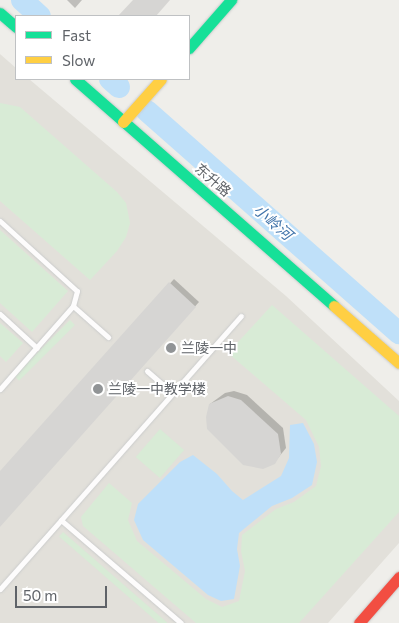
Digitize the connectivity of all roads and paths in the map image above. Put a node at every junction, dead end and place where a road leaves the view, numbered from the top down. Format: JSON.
{"nodes":[{"id":1,"x":231,"y":0,"type":"edge"},
{"id":2,"x":0,"y":13,"type":"edge"},
{"id":3,"x":15,"y":26,"type":"edge"},
{"id":4,"x":190,"y":47,"type":"edge"},
{"id":5,"x":75,"y":80,"type":"edge"},
{"id":6,"x":160,"y":80,"type":"edge"},
{"id":7,"x":123,"y":122,"type":"junction"},
{"id":8,"x":0,"y":221,"type":"edge"},
{"id":9,"x":73,"y":306,"type":"junction"},
{"id":10,"x":0,"y":314,"type":"edge"},
{"id":11,"x":241,"y":316,"type":"dead end"},
{"id":12,"x":108,"y":337,"type":"dead end"},
{"id":13,"x":37,"y":348,"type":"junction"},
{"id":14,"x":399,"y":363,"type":"edge"},
{"id":15,"x":147,"y":371,"type":"dead end"},
{"id":16,"x":0,"y":389,"type":"edge"},
{"id":17,"x":172,"y":393,"type":"junction"},
{"id":18,"x":61,"y":520,"type":"junction"},
{"id":19,"x":399,"y":577,"type":"edge"},
{"id":20,"x":0,"y":589,"type":"edge"},
{"id":21,"x":181,"y":623,"type":"edge"},
{"id":22,"x":359,"y":623,"type":"edge"}],
"edges":[{"from":1,"to":4,"type":"street"},
{"from":2,"to":3,"type":"street"},
{"from":5,"to":7,"type":"street","name":"东升路"},
{"from":6,"to":7,"type":"street"},
{"from":7,"to":14,"type":"street","name":"东升路"},
{"from":8,"to":9,"type":"lane"},
{"from":9,"to":12,"type":"lane"},
{"from":9,"to":13,"type":"lane"},
{"from":10,"to":13,"type":"lane"},
{"from":11,"to":17,"type":"lane"},
{"from":13,"to":16,"type":"lane"},
{"from":15,"to":17,"type":"lane"},
{"from":17,"to":18,"type":"lane"},
{"from":18,"to":20,"type":"lane"},
{"from":18,"to":21,"type":"lane"},
{"from":19,"to":22,"type":"street"}]}
